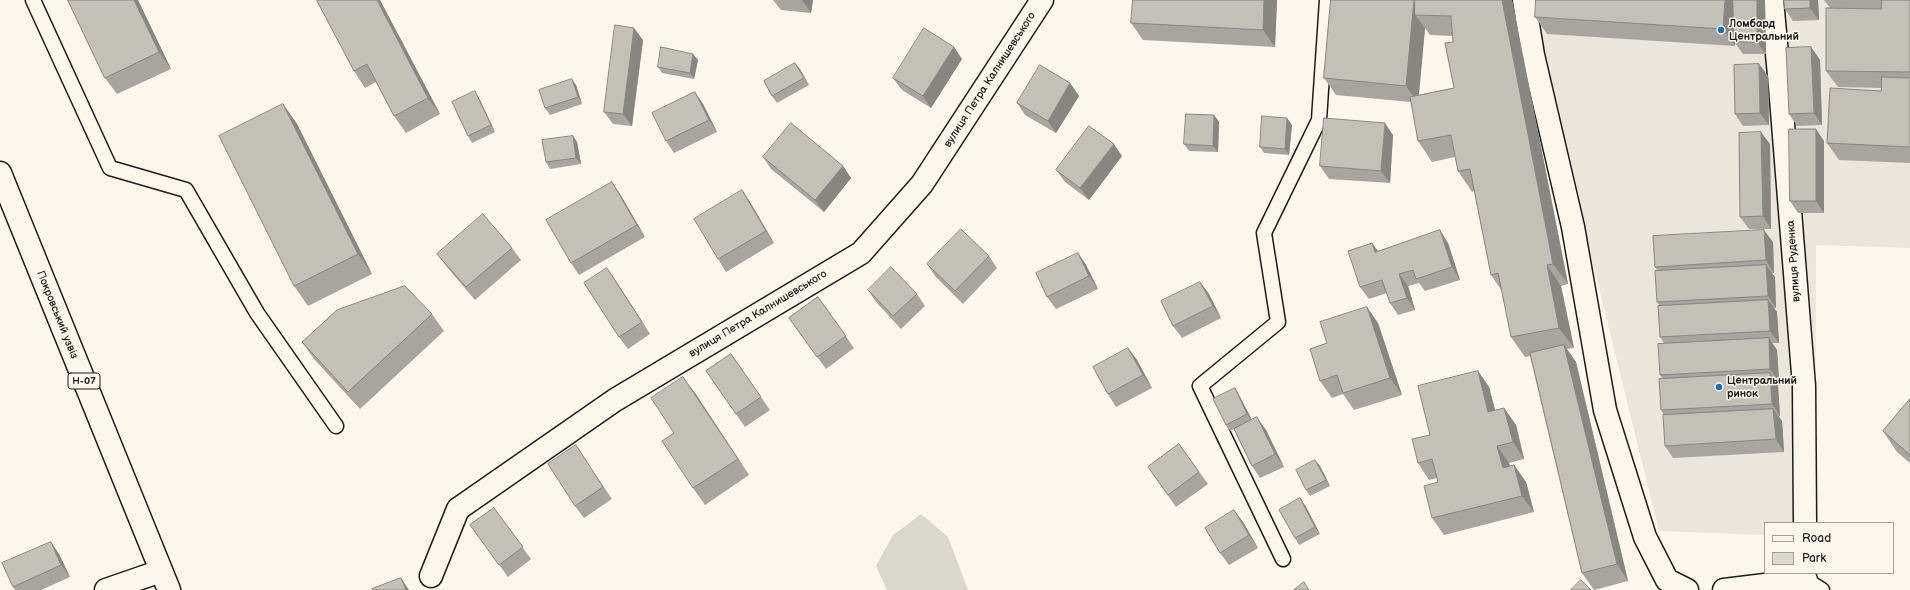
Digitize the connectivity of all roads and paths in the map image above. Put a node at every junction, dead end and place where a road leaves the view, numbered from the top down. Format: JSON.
{"nodes":[{"id":1,"x":33,"y":0,"type":"edge"},
{"id":2,"x":1042,"y":0,"type":"edge"},
{"id":3,"x":1327,"y":0,"type":"edge"},
{"id":4,"x":1524,"y":0,"type":"edge"},
{"id":5,"x":1772,"y":0,"type":"edge"},
{"id":6,"x":0,"y":173,"type":"edge"},
{"id":7,"x":336,"y":426,"type":"dead end"},
{"id":8,"x":1805,"y":522,"type":"edge"},
{"id":9,"x":1283,"y":559,"type":"dead end"},
{"id":10,"x":430,"y":576,"type":"dead end"},
{"id":11,"x":165,"y":580,"type":"edge"},
{"id":12,"x":1810,"y":583,"type":"edge"},
{"id":13,"x":106,"y":590,"type":"edge"},
{"id":14,"x":1687,"y":590,"type":"edge"},
{"id":15,"x":1724,"y":590,"type":"edge"}],
"edges":[{"from":1,"to":7,"type":"lane"},
{"from":2,"to":10,"type":"street","name":"вулиця Петра Калнишевського"},
{"from":3,"to":9,"type":"lane"},
{"from":4,"to":14,"type":"street"},
{"from":5,"to":8,"type":"street","name":"вулиця Руденка"},
{"from":6,"to":11,"type":"street","name":"Покровський узвіз","number":"Н-07"},
{"from":11,"to":13,"type":"street"},
{"from":12,"to":15,"type":"street"}]}
